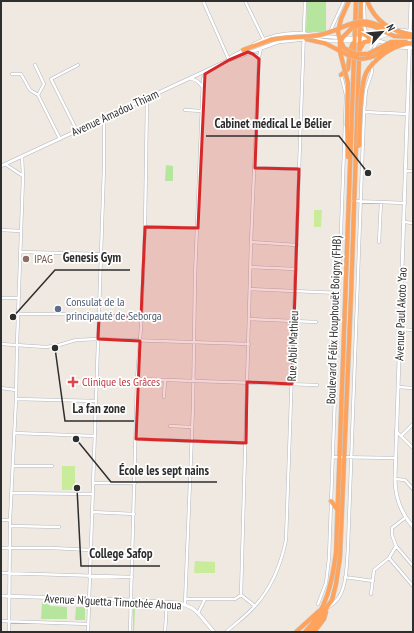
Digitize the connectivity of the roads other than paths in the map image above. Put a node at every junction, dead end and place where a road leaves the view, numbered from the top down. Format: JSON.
{"nodes":[{"id":1,"x":203,"y":1,"type":"edge"},
{"id":2,"x":245,"y":1,"type":"edge"},
{"id":3,"x":305,"y":1,"type":"edge"},
{"id":4,"x":344,"y":1,"type":"edge"},
{"id":5,"x":349,"y":1,"type":"edge"},
{"id":6,"x":356,"y":1,"type":"edge"},
{"id":7,"x":361,"y":1,"type":"edge"},
{"id":8,"x":367,"y":1,"type":"edge"},
{"id":9,"x":411,"y":1,"type":"edge"},
{"id":10,"x":360,"y":28,"type":"junction"},
{"id":11,"x":402,"y":30,"type":"junction"},
{"id":12,"x":364,"y":31,"type":"junction"},
{"id":13,"x":304,"y":34,"type":"junction"},
{"id":14,"x":412,"y":34,"type":"edge"},
{"id":15,"x":305,"y":39,"type":"junction"},
{"id":16,"x":329,"y":39,"type":"junction"},
{"id":17,"x":369,"y":39,"type":"junction"},
{"id":18,"x":401,"y":39,"type":"junction"},
{"id":19,"x":264,"y":40,"type":"junction"},
{"id":20,"x":354,"y":40,"type":"junction"},
{"id":21,"x":360,"y":40,"type":"junction"},
{"id":22,"x":379,"y":40,"type":"junction"},
{"id":23,"x":413,"y":42,"type":"edge"},
{"id":24,"x":263,"y":46,"type":"junction"},
{"id":25,"x":403,"y":47,"type":"junction"},
{"id":26,"x":411,"y":48,"type":"edge"},
{"id":27,"x":360,"y":49,"type":"junction"},
{"id":28,"x":246,"y":51,"type":"junction"},
{"id":29,"x":259,"y":59,"type":"junction"},
{"id":30,"x":229,"y":60,"type":"junction"},
{"id":31,"x":36,"y":64,"type":"dead end"},
{"id":32,"x":78,"y":65,"type":"dead end"},
{"id":33,"x":207,"y":70,"type":"junction"},
{"id":34,"x":12,"y":74,"type":"dead end"},
{"id":35,"x":341,"y":75,"type":"joint"},
{"id":36,"x":189,"y":78,"type":"junction"},
{"id":37,"x":203,"y":87,"type":"junction"},
{"id":38,"x":38,"y":95,"type":"junction"},
{"id":39,"x":147,"y":98,"type":"junction"},
{"id":40,"x":185,"y":110,"type":"dead end"},
{"id":41,"x":202,"y":111,"type":"junction"},
{"id":42,"x":364,"y":112,"type":"junction"},
{"id":43,"x":407,"y":114,"type":"junction"},
{"id":44,"x":104,"y":118,"type":"junction"},
{"id":45,"x":77,"y":131,"type":"junction"},
{"id":46,"x":60,"y":138,"type":"junction"},
{"id":47,"x":22,"y":156,"type":"junction"},
{"id":48,"x":5,"y":164,"type":"junction"},
{"id":49,"x":1,"y":166,"type":"edge"},
{"id":50,"x":255,"y":168,"type":"junction"},
{"id":51,"x":299,"y":169,"type":"junction"},
{"id":52,"x":349,"y":169,"type":"junction"},
{"id":53,"x":406,"y":171,"type":"junction"},
{"id":54,"x":413,"y":171,"type":"edge"},
{"id":55,"x":23,"y":176,"type":"junction"},
{"id":56,"x":354,"y":188,"type":"junction"},
{"id":57,"x":348,"y":201,"type":"junction"},
{"id":58,"x":354,"y":201,"type":"junction"},
{"id":59,"x":360,"y":201,"type":"junction"},
{"id":60,"x":381,"y":202,"type":"junction"},
{"id":61,"x":405,"y":203,"type":"junction"},
{"id":62,"x":404,"y":222,"type":"junction"},
{"id":63,"x":413,"y":222,"type":"edge"},
{"id":64,"x":145,"y":226,"type":"junction"},
{"id":65,"x":198,"y":228,"type":"junction"},
{"id":66,"x":1,"y":230,"type":"edge"},
{"id":67,"x":21,"y":231,"type":"junction"},
{"id":68,"x":251,"y":242,"type":"junction"},
{"id":69,"x":379,"y":242,"type":"dead end"},
{"id":70,"x":297,"y":245,"type":"junction"},
{"id":71,"x":20,"y":252,"type":"junction"},
{"id":72,"x":100,"y":254,"type":"junction"},
{"id":73,"x":251,"y":267,"type":"junction"},
{"id":74,"x":296,"y":269,"type":"junction"},
{"id":75,"x":250,"y":289,"type":"junction"},
{"id":76,"x":295,"y":291,"type":"junction"},
{"id":77,"x":339,"y":293,"type":"junction"},
{"id":78,"x":1,"y":298,"type":"edge"},
{"id":79,"x":18,"y":298,"type":"junction"},
{"id":80,"x":18,"y":314,"type":"junction"},
{"id":81,"x":98,"y":315,"type":"junction"},
{"id":82,"x":141,"y":317,"type":"junction"},
{"id":83,"x":250,"y":319,"type":"junction"},
{"id":84,"x":294,"y":321,"type":"junction"},
{"id":85,"x":316,"y":322,"type":"dead end"},
{"id":86,"x":400,"y":329,"type":"junction"},
{"id":87,"x":413,"y":330,"type":"edge"},
{"id":88,"x":98,"y":339,"type":"junction"},
{"id":89,"x":140,"y":341,"type":"junction"},
{"id":90,"x":194,"y":342,"type":"junction"},
{"id":91,"x":1,"y":344,"type":"edge"},
{"id":92,"x":17,"y":344,"type":"junction"},
{"id":93,"x":248,"y":344,"type":"junction"},
{"id":94,"x":138,"y":379,"type":"junction"},
{"id":95,"x":165,"y":380,"type":"junction"},
{"id":96,"x":193,"y":381,"type":"junction"},
{"id":97,"x":247,"y":382,"type":"junction"},
{"id":98,"x":292,"y":384,"type":"junction"},
{"id":99,"x":317,"y":385,"type":"dead end"},
{"id":100,"x":398,"y":387,"type":"junction"},
{"id":101,"x":1,"y":388,"type":"edge"},
{"id":102,"x":413,"y":388,"type":"edge"},
{"id":103,"x":16,"y":390,"type":"junction"},
{"id":104,"x":164,"y":397,"type":"dead end"},
{"id":105,"x":16,"y":399,"type":"junction"},
{"id":106,"x":96,"y":402,"type":"junction"},
{"id":107,"x":413,"y":424,"type":"edge"},
{"id":108,"x":170,"y":426,"type":"dead end"},
{"id":109,"x":192,"y":427,"type":"junction"},
{"id":110,"x":395,"y":430,"type":"junction"},
{"id":111,"x":15,"y":433,"type":"junction"},
{"id":112,"x":402,"y":435,"type":"junction"},
{"id":113,"x":95,"y":436,"type":"junction"},
{"id":114,"x":136,"y":439,"type":"junction"},
{"id":115,"x":192,"y":441,"type":"junction"},
{"id":116,"x":246,"y":443,"type":"junction"},
{"id":117,"x":413,"y":448,"type":"edge"},
{"id":118,"x":333,"y":457,"type":"junction"},
{"id":119,"x":339,"y":457,"type":"junction"},
{"id":120,"x":345,"y":457,"type":"junction"},
{"id":121,"x":351,"y":457,"type":"junction"},
{"id":122,"x":395,"y":458,"type":"junction"},
{"id":123,"x":13,"y":466,"type":"junction"},
{"id":124,"x":52,"y":466,"type":"dead end"},
{"id":125,"x":395,"y":479,"type":"junction"},
{"id":126,"x":93,"y":482,"type":"junction"},
{"id":127,"x":135,"y":483,"type":"junction"},
{"id":128,"x":413,"y":489,"type":"edge"},
{"id":129,"x":11,"y":493,"type":"junction"},
{"id":130,"x":93,"y":494,"type":"junction"},
{"id":131,"x":331,"y":501,"type":"junction"},
{"id":132,"x":337,"y":509,"type":"junction"},
{"id":133,"x":92,"y":512,"type":"junction"},
{"id":134,"x":134,"y":514,"type":"junction"},
{"id":135,"x":406,"y":517,"type":"junction"},
{"id":136,"x":1,"y":520,"type":"edge"},
{"id":137,"x":10,"y":520,"type":"junction"},
{"id":138,"x":10,"y":526,"type":"junction"},
{"id":139,"x":58,"y":527,"type":"dead end"},
{"id":140,"x":413,"y":527,"type":"edge"},
{"id":141,"x":396,"y":546,"type":"junction"},
{"id":142,"x":1,"y":548,"type":"edge"},
{"id":143,"x":10,"y":548,"type":"junction"},
{"id":144,"x":91,"y":550,"type":"junction"},
{"id":145,"x":389,"y":558,"type":"junction"},
{"id":146,"x":413,"y":566,"type":"edge"},
{"id":147,"x":1,"y":573,"type":"edge"},
{"id":148,"x":9,"y":574,"type":"junction"},
{"id":149,"x":89,"y":576,"type":"junction"},
{"id":150,"x":132,"y":577,"type":"junction"},
{"id":151,"x":345,"y":577,"type":"junction"},
{"id":152,"x":373,"y":581,"type":"junction"},
{"id":153,"x":413,"y":586,"type":"edge"},
{"id":154,"x":240,"y":594,"type":"junction"},
{"id":155,"x":371,"y":594,"type":"dead end"},
{"id":156,"x":1,"y":596,"type":"edge"},
{"id":157,"x":9,"y":596,"type":"junction"},
{"id":158,"x":205,"y":598,"type":"junction"},
{"id":159,"x":89,"y":599,"type":"junction"},
{"id":160,"x":186,"y":599,"type":"junction"},
{"id":161,"x":131,"y":600,"type":"junction"},
{"id":162,"x":167,"y":602,"type":"junction"},
{"id":163,"x":185,"y":604,"type":"junction"},
{"id":164,"x":318,"y":604,"type":"dead end"},
{"id":165,"x":255,"y":606,"type":"junction"},
{"id":166,"x":325,"y":607,"type":"junction"},
{"id":167,"x":198,"y":613,"type":"junction"},
{"id":168,"x":1,"y":621,"type":"edge"},
{"id":169,"x":9,"y":621,"type":"junction"},
{"id":170,"x":88,"y":624,"type":"junction"},
{"id":171,"x":9,"y":632,"type":"edge"},
{"id":172,"x":88,"y":632,"type":"edge"},
{"id":173,"x":130,"y":632,"type":"edge"},
{"id":174,"x":165,"y":632,"type":"edge"},
{"id":175,"x":214,"y":632,"type":"edge"},
{"id":176,"x":226,"y":632,"type":"edge"},
{"id":177,"x":296,"y":632,"type":"edge"},
{"id":178,"x":305,"y":632,"type":"edge"},
{"id":179,"x":310,"y":632,"type":"edge"},
{"id":180,"x":314,"y":632,"type":"edge"}],
"edges":[{"from":1,"to":30,"type":"street"},
{"from":2,"to":19,"type":"street"},
{"from":3,"to":13,"type":"street","name":"Rue Abli Mathieu"},
{"from":4,"to":16,"type":"street"},
{"from":5,"to":18,"type":"highway","bridge":true},
{"from":6,"to":20,"type":"highway","name":"Boulevard Félix Houphouët Boigny (FHB)"},
{"from":7,"to":10,"type":"highway","name":"Boulevard Félix Houphouët Boigny (FHB)"},
{"from":8,"to":12,"type":"street"},
{"from":8,"to":14,"type":"highway","bridge":true},
{"from":9,"to":14,"type":"street","name":"Avenue Paul Akoto Yao"},
{"from":10,"to":12,"type":"highway"},
{"from":10,"to":21,"type":"highway","name":"Boulevard Félix Houphouët Boigny (FHB)"},
{"from":11,"to":14,"type":"street"},
{"from":11,"to":22,"type":"street"},
{"from":11,"to":25,"type":"street"},
{"from":12,"to":17,"type":"highway"},
{"from":12,"to":21,"type":"street"},
{"from":12,"to":22,"type":"street"},
{"from":13,"to":15,"type":"street","name":"Rue Abli Mathieu"},
{"from":13,"to":16,"type":"street","name":"Avenue Amadou Thiam"},
{"from":13,"to":19,"type":"street","name":"Avenue Amadou Thiam"},
{"from":14,"to":18,"type":"highway","bridge":true},
{"from":14,"to":26,"type":"street","name":"Avenue Paul Akoto Yao"},
{"from":15,"to":16,"type":"street","name":"Avenue Amadou Thiam"},
{"from":15,"to":18,"type":"highway","bridge":true},
{"from":15,"to":24,"type":"street","name":"Avenue Amadou Thiam"},
{"from":15,"to":51,"type":"street","name":"Rue Abli Mathieu"},
{"from":16,"to":20,"type":"street","name":"Avenue Amadou Thiam"},
{"from":17,"to":21,"type":"street","name":"Avenue Amadou Thiam"},
{"from":17,"to":22,"type":"street","name":"Avenue Amadou Thiam"},
{"from":17,"to":27,"type":"highway"},
{"from":18,"to":23,"type":"highway","bridge":true},
{"from":18,"to":28,"type":"highway","bridge":true},
{"from":18,"to":52,"type":"highway","bridge":true},
{"from":19,"to":28,"type":"street","name":"Avenue Amadou Thiam"},
{"from":20,"to":21,"type":"street","name":"Avenue Amadou Thiam"},
{"from":20,"to":35,"type":"highway"},
{"from":20,"to":52,"type":"highway","name":"Boulevard Félix Houphouët Boigny (FHB)"},
{"from":21,"to":27,"type":"highway","name":"Boulevard Félix Houphouët Boigny (FHB)"},
{"from":22,"to":25,"type":"street"},
{"from":22,"to":42,"type":"street"},
{"from":23,"to":56,"type":"highway","bridge":true},
{"from":24,"to":28,"type":"street","name":"Avenue Amadou Thiam"},
{"from":24,"to":29,"type":"street"},
{"from":25,"to":26,"type":"street"},
{"from":26,"to":43,"type":"street","name":"Avenue Paul Akoto Yao"},
{"from":27,"to":56,"type":"highway","name":"Boulevard Félix Houphouët Boigny (FHB)"},
{"from":28,"to":29,"type":"street"},
{"from":28,"to":30,"type":"street","name":"Avenue Amadou Thiam"},
{"from":29,"to":50,"type":"street"},
{"from":30,"to":33,"type":"street","name":"Avenue Amadou Thiam"},
{"from":31,"to":38,"type":"street"},
{"from":32,"to":45,"type":"street"},
{"from":33,"to":36,"type":"street","name":"Avenue Amadou Thiam"},
{"from":33,"to":37,"type":"street"},
{"from":34,"to":38,"type":"street"},
{"from":35,"to":77,"type":"street"},
{"from":36,"to":37,"type":"street"},
{"from":36,"to":39,"type":"street","name":"Avenue Amadou Thiam"},
{"from":37,"to":41,"type":"street"},
{"from":38,"to":46,"type":"street"},
{"from":39,"to":44,"type":"street","name":"Avenue Amadou Thiam"},
{"from":39,"to":64,"type":"street"},
{"from":40,"to":41,"type":"street"},
{"from":41,"to":65,"type":"street"},
{"from":42,"to":43,"type":"street"},
{"from":42,"to":59,"type":"street"},
{"from":43,"to":53,"type":"street","name":"Avenue Paul Akoto Yao"},
{"from":44,"to":45,"type":"street","name":"Avenue Amadou Thiam"},
{"from":44,"to":72,"type":"street"},
{"from":45,"to":46,"type":"street","name":"Avenue Amadou Thiam"},
{"from":46,"to":47,"type":"street","name":"Avenue Amadou Thiam"},
{"from":47,"to":48,"type":"street","name":"Avenue Amadou Thiam"},
{"from":47,"to":55,"type":"street"},
{"from":48,"to":49,"type":"street","name":"Avenue Amadou Thiam"},
{"from":48,"to":55,"type":"street"},
{"from":50,"to":51,"type":"street"},
{"from":50,"to":68,"type":"street"},
{"from":51,"to":70,"type":"street","name":"Rue Abli Mathieu"},
{"from":52,"to":57,"type":"highway","name":"Boulevard Félix Houphouët Boigny (FHB)"},
{"from":53,"to":54,"type":"street"},
{"from":53,"to":61,"type":"street","name":"Avenue Paul Akoto Yao"},
{"from":55,"to":67,"type":"street"},
{"from":56,"to":58,"type":"highway","name":"Boulevard Félix Houphouët Boigny (FHB)"},
{"from":57,"to":58,"type":"street"},
{"from":57,"to":119,"type":"highway","name":"Boulevard Félix Houphouët Boigny (FHB)"},
{"from":58,"to":59,"type":"street"},
{"from":58,"to":120,"type":"highway","name":"Boulevard Félix Houphouët Boigny (FHB)"},
{"from":59,"to":60,"type":"street"},
{"from":59,"to":121,"type":"street"},
{"from":60,"to":61,"type":"street"},
{"from":60,"to":69,"type":"street"},
{"from":61,"to":62,"type":"street","name":"Avenue Paul Akoto Yao"},
{"from":62,"to":63,"type":"street"},
{"from":62,"to":86,"type":"street","name":"Avenue Paul Akoto Yao"},
{"from":64,"to":65,"type":"street"},
{"from":64,"to":82,"type":"street"},
{"from":65,"to":90,"type":"street"},
{"from":66,"to":67,"type":"street"},
{"from":67,"to":71,"type":"street"},
{"from":68,"to":70,"type":"street"},
{"from":68,"to":73,"type":"street"},
{"from":70,"to":74,"type":"street","name":"Rue Abli Mathieu"},
{"from":71,"to":72,"type":"street"},
{"from":71,"to":79,"type":"street"},
{"from":72,"to":81,"type":"street"},
{"from":73,"to":74,"type":"street"},
{"from":73,"to":75,"type":"street"},
{"from":74,"to":76,"type":"street","name":"Rue Abli Mathieu"},
{"from":75,"to":76,"type":"street"},
{"from":75,"to":83,"type":"street"},
{"from":76,"to":77,"type":"street"},
{"from":76,"to":84,"type":"street","name":"Rue Abli Mathieu"},
{"from":77,"to":118,"type":"street"},
{"from":78,"to":79,"type":"street"},
{"from":79,"to":80,"type":"street"},
{"from":80,"to":81,"type":"street"},
{"from":80,"to":92,"type":"street"},
{"from":81,"to":82,"type":"street"},
{"from":81,"to":88,"type":"street"},
{"from":82,"to":89,"type":"street"},
{"from":83,"to":84,"type":"street"},
{"from":83,"to":93,"type":"street"},
{"from":84,"to":85,"type":"street"},
{"from":84,"to":98,"type":"street","name":"Rue Abli Mathieu"},
{"from":86,"to":87,"type":"street"},
{"from":86,"to":100,"type":"street","name":"Avenue Paul Akoto Yao"},
{"from":88,"to":89,"type":"street"},
{"from":88,"to":92,"type":"street"},
{"from":88,"to":106,"type":"street"},
{"from":89,"to":90,"type":"street"},
{"from":89,"to":94,"type":"street"},
{"from":90,"to":93,"type":"street"},
{"from":90,"to":96,"type":"street"},
{"from":91,"to":92,"type":"street"},
{"from":92,"to":103,"type":"street"},
{"from":93,"to":97,"type":"street"},
{"from":94,"to":95,"type":"street"},
{"from":94,"to":114,"type":"street"},
{"from":95,"to":96,"type":"street"},
{"from":95,"to":104,"type":"street"},
{"from":96,"to":97,"type":"street"},
{"from":96,"to":109,"type":"street"},
{"from":97,"to":98,"type":"street"},
{"from":97,"to":116,"type":"street"},
{"from":98,"to":99,"type":"street"},
{"from":98,"to":165,"type":"street","name":"Rue Abli Mathieu"},
{"from":100,"to":102,"type":"street"},
{"from":100,"to":110,"type":"street","name":"Avenue Paul Akoto Yao"},
{"from":101,"to":103,"type":"street"},
{"from":103,"to":105,"type":"street"},
{"from":105,"to":106,"type":"street"},
{"from":105,"to":111,"type":"street"},
{"from":106,"to":113,"type":"street"},
{"from":107,"to":112,"type":"street"},
{"from":108,"to":109,"type":"street"},
{"from":109,"to":115,"type":"street"},
{"from":110,"to":112,"type":"street"},
{"from":110,"to":122,"type":"street","name":"Avenue Paul Akoto Yao"},
{"from":111,"to":113,"type":"street"},
{"from":111,"to":123,"type":"street"},
{"from":112,"to":117,"type":"street"},
{"from":113,"to":126,"type":"street"},
{"from":114,"to":115,"type":"street"},
{"from":114,"to":127,"type":"street"},
{"from":115,"to":116,"type":"street"},
{"from":115,"to":160,"type":"street"},
{"from":116,"to":154,"type":"street"},
{"from":118,"to":119,"type":"street"},
{"from":118,"to":131,"type":"street"},
{"from":119,"to":120,"type":"street"},
{"from":119,"to":132,"type":"highway","name":"Boulevard Félix Houphouët Boigny (FHB)"},
{"from":120,"to":121,"type":"street"},
{"from":120,"to":166,"type":"highway","name":"Boulevard Félix Houphouët Boigny (FHB)"},
{"from":121,"to":122,"type":"street"},
{"from":121,"to":151,"type":"street"},
{"from":122,"to":125,"type":"street","name":"Avenue Paul Akoto Yao"},
{"from":123,"to":124,"type":"street"},
{"from":123,"to":129,"type":"street"},
{"from":125,"to":128,"type":"street"},
{"from":125,"to":135,"type":"street","name":"Avenue Paul Akoto Yao"},
{"from":126,"to":127,"type":"street"},
{"from":126,"to":130,"type":"street"},
{"from":127,"to":134,"type":"street"},
{"from":129,"to":130,"type":"street"},
{"from":129,"to":137,"type":"street"},
{"from":130,"to":133,"type":"street"},
{"from":131,"to":132,"type":"highway"},
{"from":131,"to":164,"type":"street"},
{"from":132,"to":166,"type":"highway","name":"Boulevard Félix Houphouët Boigny (FHB)"},
{"from":133,"to":134,"type":"street"},
{"from":133,"to":144,"type":"street"},
{"from":134,"to":150,"type":"street"},
{"from":135,"to":140,"type":"street","name":"Avenue Paul Akoto Yao"},
{"from":135,"to":141,"type":"street"},
{"from":136,"to":137,"type":"street"},
{"from":137,"to":138,"type":"street"},
{"from":138,"to":139,"type":"street"},
{"from":138,"to":143,"type":"street"},
{"from":141,"to":145,"type":"street"},
{"from":141,"to":146,"type":"street"},
{"from":142,"to":143,"type":"street"},
{"from":143,"to":144,"type":"street"},
{"from":143,"to":148,"type":"street"},
{"from":144,"to":149,"type":"street"},
{"from":145,"to":152,"type":"street"},
{"from":145,"to":153,"type":"street"},
{"from":147,"to":148,"type":"street"},
{"from":148,"to":149,"type":"street"},
{"from":148,"to":157,"type":"street"},
{"from":149,"to":150,"type":"street"},
{"from":149,"to":159,"type":"street"},
{"from":150,"to":161,"type":"street"},
{"from":151,"to":152,"type":"street"},
{"from":151,"to":166,"type":"street"},
{"from":152,"to":155,"type":"street"},
{"from":154,"to":158,"type":"street"},
{"from":154,"to":165,"type":"street"},
{"from":156,"to":157,"type":"street","name":"Avenue N'guetta Timothée Ahoua"},
{"from":157,"to":159,"type":"street","name":"Avenue N'guetta Timothée Ahoua"},
{"from":157,"to":169,"type":"street"},
{"from":158,"to":160,"type":"street"},
{"from":158,"to":167,"type":"street"},
{"from":159,"to":161,"type":"street","name":"Avenue N'guetta Timothée Ahoua"},
{"from":159,"to":170,"type":"street"},
{"from":160,"to":163,"type":"street"},
{"from":161,"to":162,"type":"street","name":"Avenue N'guetta Timothée Ahoua"},
{"from":161,"to":173,"type":"street"},
{"from":162,"to":163,"type":"street","name":"Avenue N'guetta Timothée Ahoua"},
{"from":162,"to":174,"type":"street"},
{"from":163,"to":167,"type":"street","name":"Avenue N'guetta Timothée Ahoua"},
{"from":165,"to":176,"type":"street","name":"Rue Abli Mathieu"},
{"from":166,"to":177,"type":"highway"},
{"from":166,"to":178,"type":"highway","name":"Boulevard Félix Houphouët Boigny (FHB)"},
{"from":166,"to":179,"type":"highway","name":"Boulevard Félix Houphouët Boigny (FHB)"},
{"from":166,"to":180,"type":"highway"},
{"from":167,"to":175,"type":"street","name":"Avenue N'guetta Timothée Ahoua"},
{"from":168,"to":169,"type":"street"},
{"from":169,"to":170,"type":"street"},
{"from":169,"to":171,"type":"street"},
{"from":170,"to":172,"type":"street"}]}
